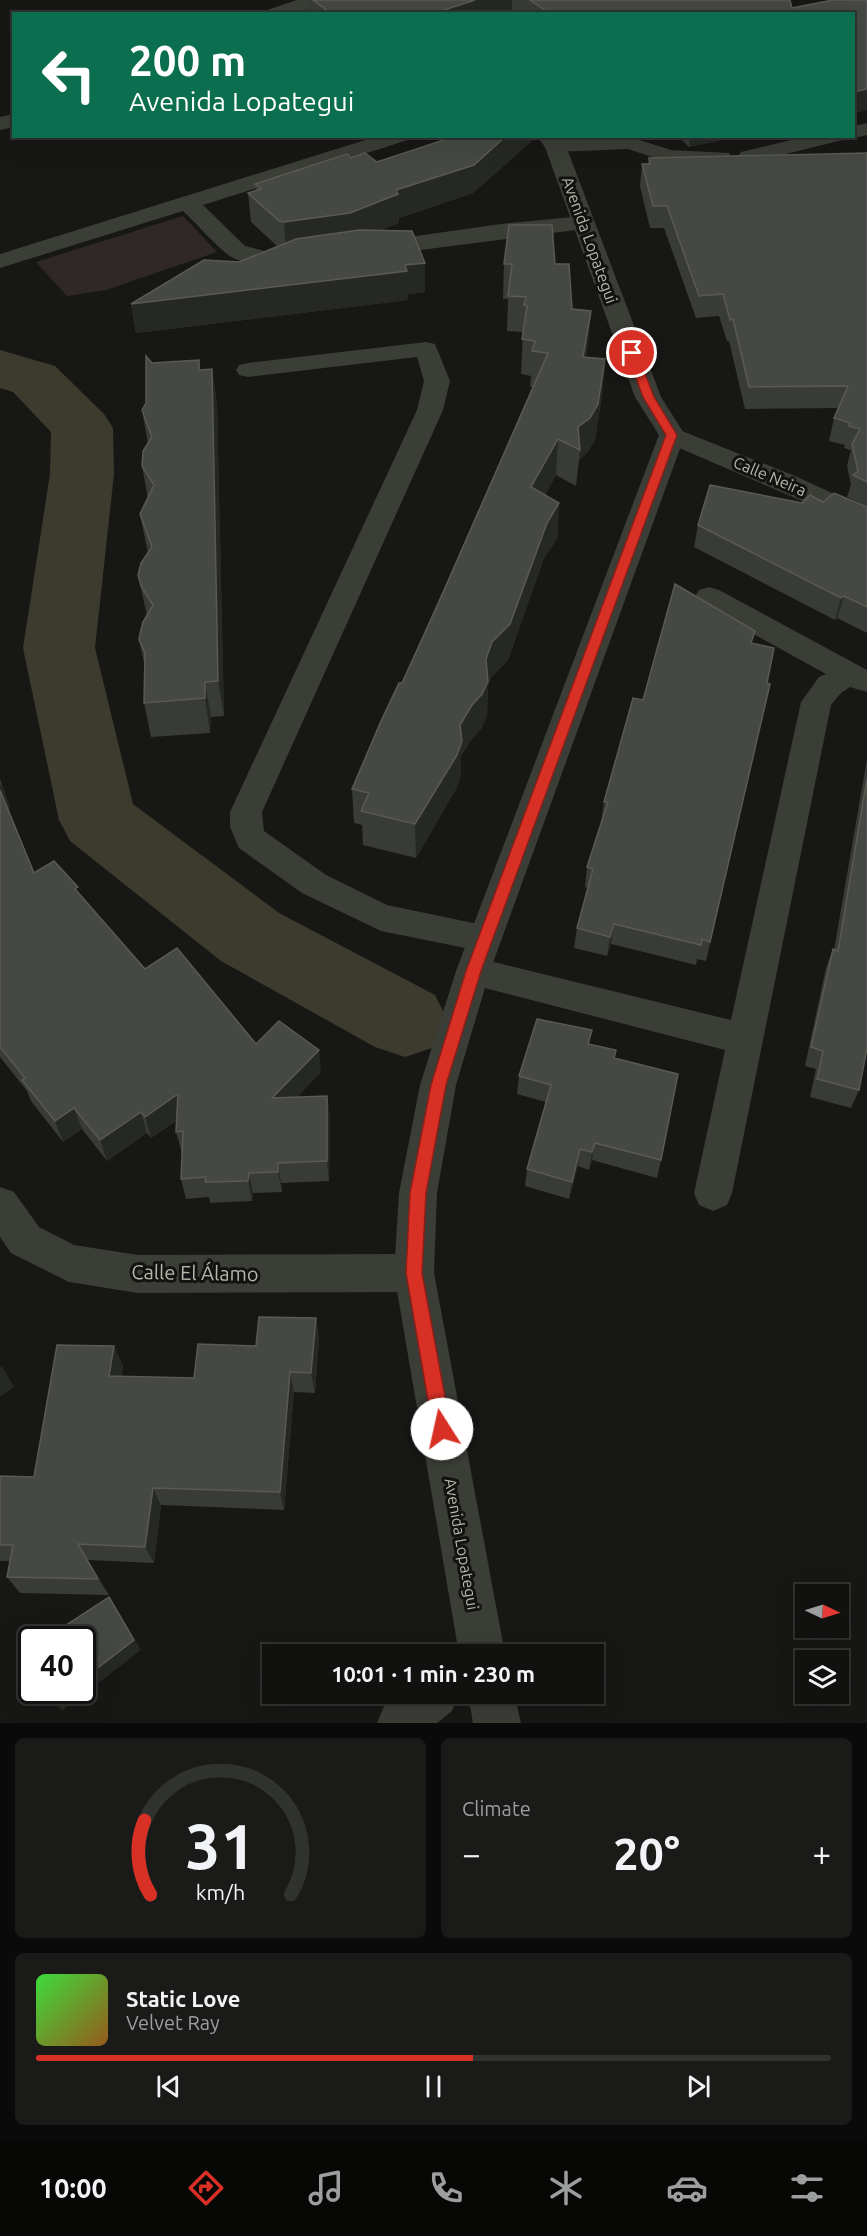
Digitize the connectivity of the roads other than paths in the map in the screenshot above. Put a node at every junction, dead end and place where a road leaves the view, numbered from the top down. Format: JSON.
{"nodes":[{"id":1,"x":316,"y":0,"type":"edge"},
{"id":2,"x":280,"y":12,"type":"edge"},
{"id":3,"x":395,"y":138,"type":"edge"},
{"id":4,"x":551,"y":141,"type":"edge"},
{"id":5,"x":840,"y":145,"type":"edge"},
{"id":6,"x":189,"y":204,"type":"junction"},
{"id":7,"x":583,"y":223,"type":"junction"},
{"id":8,"x":351,"y":253,"type":"edge"},
{"id":9,"x":316,"y":258,"type":"edge"},
{"id":10,"x":0,"y":261,"type":"edge"},
{"id":11,"x":248,"y":370,"type":"dead end"},
{"id":12,"x":672,"y":435,"type":"junction"},
{"id":13,"x":867,"y":520,"type":"edge"},
{"id":14,"x":709,"y":597,"type":"dead end"},
{"id":15,"x":859,"y":678,"type":"edge"},
{"id":16,"x":485,"y":938,"type":"junction"},
{"id":17,"x":473,"y":971,"type":"junction"},
{"id":18,"x":744,"y":1039,"type":"junction"},
{"id":19,"x":712,"y":1193,"type":"dead end"},
{"id":20,"x":0,"y":1205,"type":"edge"},
{"id":21,"x":414,"y":1273,"type":"junction"},
{"id":22,"x":479,"y":1644,"type":"edge"},
{"id":23,"x":423,"y":1704,"type":"edge"},
{"id":24,"x":492,"y":1704,"type":"edge"},
{"id":25,"x":401,"y":1723,"type":"edge"},
{"id":26,"x":497,"y":1723,"type":"edge"}],
"edges":[{"from":1,"to":2,"type":"street"},
{"from":3,"to":6,"type":"street"},
{"from":4,"to":5,"type":"street"},
{"from":4,"to":7,"type":"street","name":"Avenida Lopategui"},
{"from":6,"to":9,"type":"street"},
{"from":6,"to":10,"type":"street"},
{"from":7,"to":8,"type":"street"},
{"from":7,"to":12,"type":"street","name":"Avenida Lopategui"},
{"from":11,"to":16,"type":"street"},
{"from":12,"to":13,"type":"street","name":"Calle Neira"},
{"from":12,"to":16,"type":"street","name":"Avenida Lopategui"},
{"from":14,"to":15,"type":"street"},
{"from":15,"to":18,"type":"street"},
{"from":16,"to":17,"type":"street","name":"Avenida Lopategui"},
{"from":17,"to":18,"type":"street"},
{"from":17,"to":21,"type":"street","name":"Avenida Lopategui"},
{"from":18,"to":19,"type":"street"},
{"from":20,"to":21,"type":"street","name":"Calle El Álamo"},
{"from":21,"to":22,"type":"street","name":"Avenida Lopategui"},
{"from":23,"to":25,"type":"street"},
{"from":24,"to":26,"type":"street","name":"Avenida Lopategui"}]}
